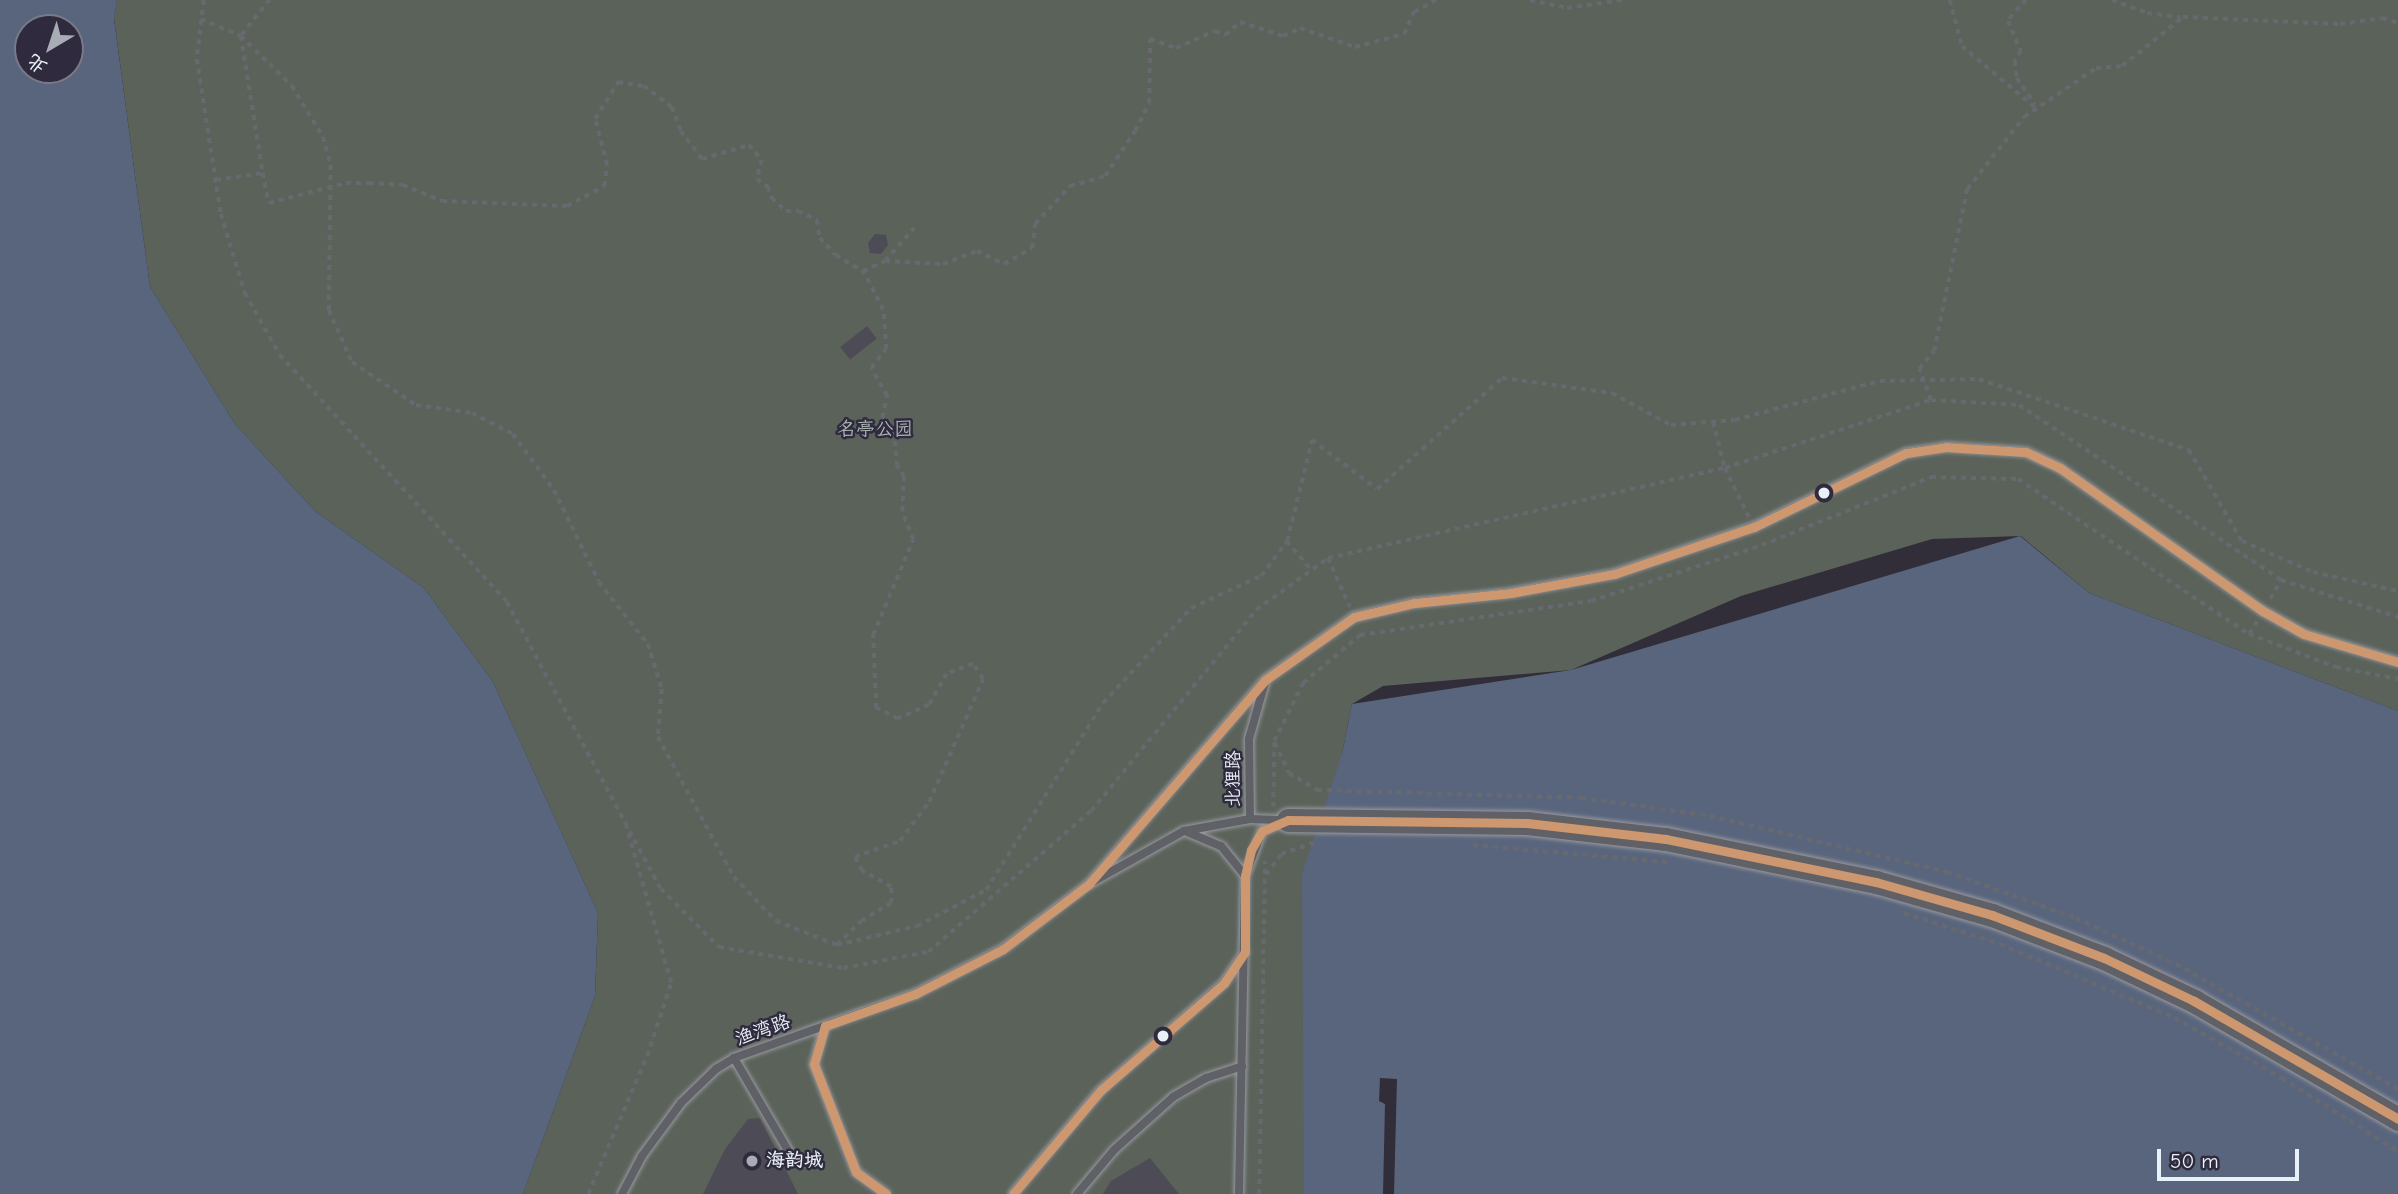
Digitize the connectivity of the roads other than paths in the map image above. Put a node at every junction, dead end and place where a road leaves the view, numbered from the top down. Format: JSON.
{"nodes":[{"id":1,"x":2398,"y":662,"type":"edge"},
{"id":2,"x":1265,"y":680,"type":"junction"},
{"id":3,"x":1250,"y":819,"type":"junction"},
{"id":4,"x":1280,"y":820,"type":"junction"},
{"id":5,"x":1184,"y":831,"type":"junction"},
{"id":6,"x":1245,"y":876,"type":"junction"},
{"id":7,"x":1089,"y":884,"type":"junction"},
{"id":8,"x":1245,"y":953,"type":"junction"},
{"id":9,"x":825,"y":1026,"type":"junction"},
{"id":10,"x":734,"y":1058,"type":"junction"},
{"id":11,"x":1242,"y":1066,"type":"junction"},
{"id":12,"x":2398,"y":1119,"type":"edge"},
{"id":13,"x":793,"y":1160,"type":"dead end"},
{"id":14,"x":622,"y":1194,"type":"edge"},
{"id":15,"x":887,"y":1194,"type":"edge"},
{"id":16,"x":1013,"y":1194,"type":"edge"},
{"id":17,"x":1077,"y":1194,"type":"edge"},
{"id":18,"x":1239,"y":1194,"type":"edge"}],
"edges":[{"from":1,"to":2,"type":"lane"},
{"from":2,"to":3,"type":"lane","name":"北狸路"},
{"from":2,"to":7,"type":"lane"},
{"from":3,"to":4,"type":"lane","name":"渔湾路"},
{"from":3,"to":5,"type":"lane","name":"渔湾路"},
{"from":4,"to":6,"type":"lane"},
{"from":4,"to":12,"type":"street"},
{"from":5,"to":6,"type":"lane"},
{"from":5,"to":7,"type":"lane","name":"渔湾路"},
{"from":6,"to":8,"type":"lane"},
{"from":7,"to":9,"type":"lane","name":"渔湾路"},
{"from":8,"to":11,"type":"lane"},
{"from":8,"to":16,"type":"lane"},
{"from":9,"to":10,"type":"lane","name":"渔湾路"},
{"from":9,"to":15,"type":"lane"},
{"from":10,"to":13,"type":"lane"},
{"from":10,"to":14,"type":"lane","name":"渔湾路"},
{"from":11,"to":17,"type":"lane"},
{"from":11,"to":18,"type":"lane"}]}
